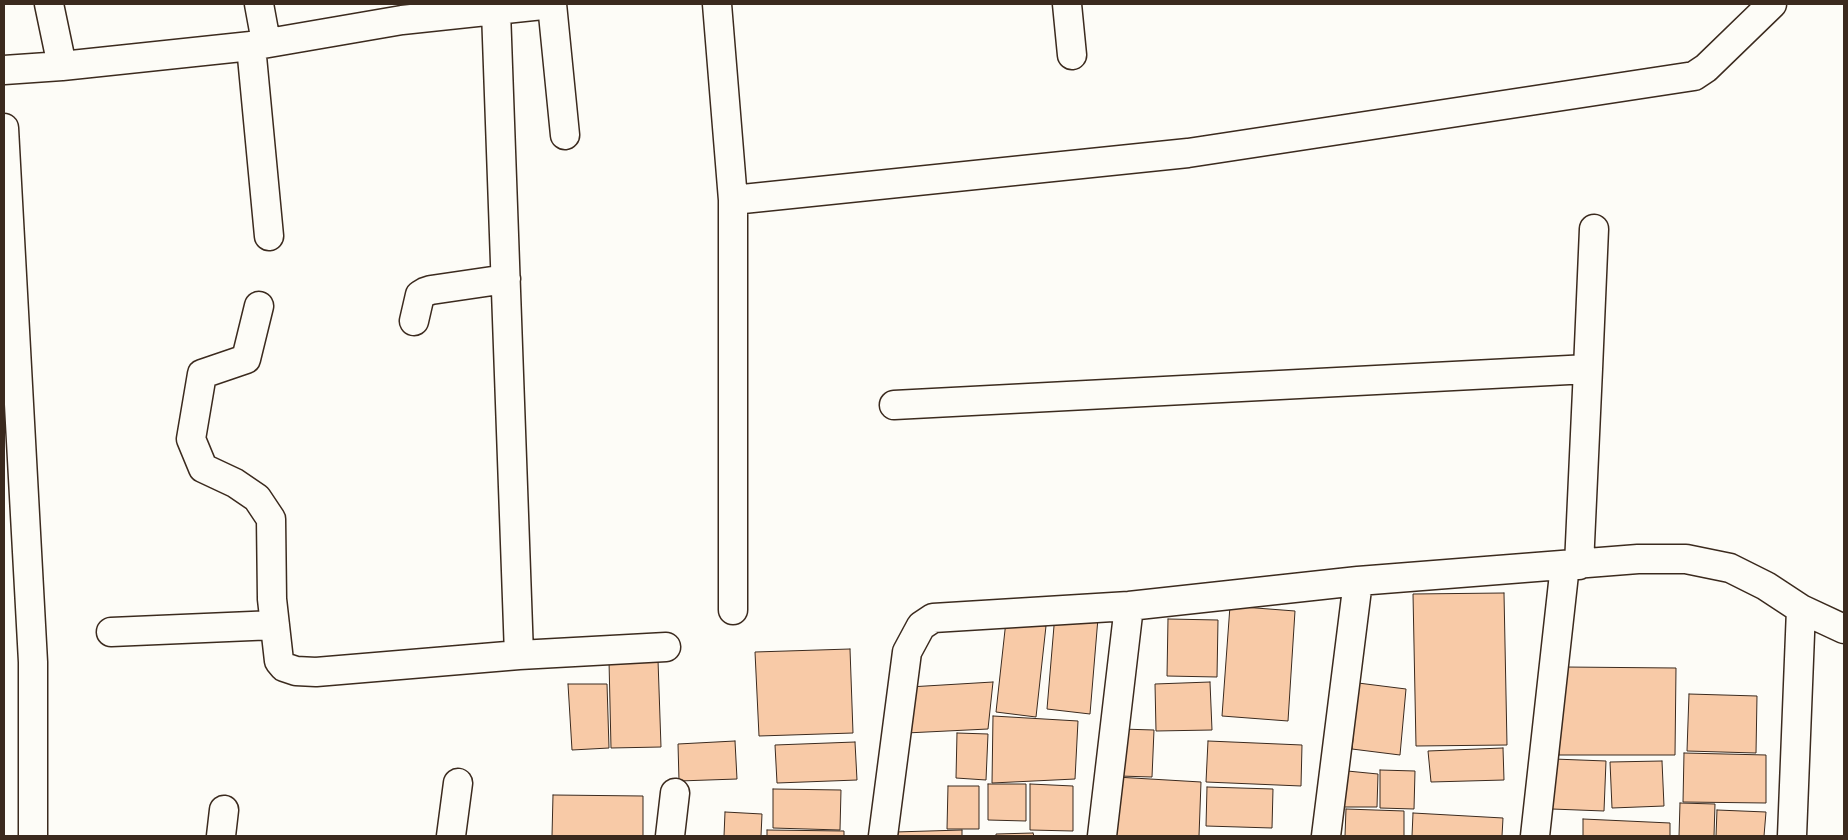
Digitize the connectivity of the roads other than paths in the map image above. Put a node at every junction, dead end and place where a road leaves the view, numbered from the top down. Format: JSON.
{"nodes":[{"id":1,"x":49,"y":4,"type":"edge"},
{"id":2,"x":259,"y":4,"type":"edge"},
{"id":3,"x":552,"y":4,"type":"edge"},
{"id":4,"x":717,"y":4,"type":"edge"},
{"id":5,"x":1067,"y":4,"type":"edge"},
{"id":6,"x":1772,"y":4,"type":"edge"},
{"id":7,"x":496,"y":11,"type":"junction"},
{"id":8,"x":400,"y":12,"type":"edge"},
{"id":9,"x":258,"y":44,"type":"junction"},
{"id":10,"x":1072,"y":55,"type":"dead end"},
{"id":11,"x":62,"y":66,"type":"junction"},
{"id":12,"x":4,"y":70,"type":"edge"},
{"id":13,"x":4,"y":128,"type":"edge"},
{"id":14,"x":565,"y":135,"type":"dead end"},
{"id":15,"x":733,"y":200,"type":"junction"},
{"id":16,"x":1594,"y":229,"type":"dead end"},
{"id":17,"x":269,"y":236,"type":"dead end"},
{"id":18,"x":506,"y":279,"type":"junction"},
{"id":19,"x":259,"y":306,"type":"dead end"},
{"id":20,"x":414,"y":321,"type":"dead end"},
{"id":21,"x":1588,"y":369,"type":"junction"},
{"id":22,"x":894,"y":405,"type":"dead end"},
{"id":23,"x":1572,"y":565,"type":"junction"},
{"id":24,"x":1358,"y":581,"type":"junction"},
{"id":25,"x":1129,"y":606,"type":"junction"},
{"id":26,"x":1801,"y":609,"type":"junction"},
{"id":27,"x":734,"y":610,"type":"dead end"},
{"id":28,"x":274,"y":625,"type":"junction"},
{"id":29,"x":1844,"y":629,"type":"edge"},
{"id":30,"x":111,"y":632,"type":"dead end"},
{"id":31,"x":666,"y":647,"type":"dead end"},
{"id":32,"x":519,"y":656,"type":"junction"},
{"id":33,"x":458,"y":783,"type":"dead end"},
{"id":34,"x":675,"y":793,"type":"dead end"},
{"id":35,"x":33,"y":836,"type":"edge"},
{"id":36,"x":451,"y":836,"type":"edge"},
{"id":37,"x":670,"y":836,"type":"edge"},
{"id":38,"x":882,"y":836,"type":"edge"},
{"id":39,"x":1102,"y":836,"type":"edge"},
{"id":40,"x":1326,"y":836,"type":"edge"},
{"id":41,"x":1535,"y":836,"type":"edge"},
{"id":42,"x":1792,"y":836,"type":"edge"}],
"edges":[{"from":1,"to":11,"type":"street"},
{"from":2,"to":9,"type":"street"},
{"from":3,"to":7,"type":"street"},
{"from":3,"to":14,"type":"street"},
{"from":4,"to":15,"type":"street"},
{"from":5,"to":10,"type":"street"},
{"from":6,"to":15,"type":"street"},
{"from":7,"to":8,"type":"street"},
{"from":7,"to":18,"type":"street"},
{"from":8,"to":9,"type":"street"},
{"from":9,"to":11,"type":"street"},
{"from":9,"to":17,"type":"street"},
{"from":11,"to":12,"type":"street"},
{"from":13,"to":35,"type":"street"},
{"from":15,"to":27,"type":"street"},
{"from":16,"to":21,"type":"street"},
{"from":18,"to":20,"type":"street"},
{"from":18,"to":32,"type":"street"},
{"from":19,"to":28,"type":"street"},
{"from":21,"to":22,"type":"street"},
{"from":21,"to":23,"type":"street"},
{"from":23,"to":24,"type":"street"},
{"from":23,"to":26,"type":"street"},
{"from":23,"to":41,"type":"street"},
{"from":24,"to":25,"type":"street"},
{"from":24,"to":40,"type":"street"},
{"from":25,"to":38,"type":"street"},
{"from":25,"to":39,"type":"street"},
{"from":26,"to":29,"type":"street"},
{"from":26,"to":42,"type":"street"},
{"from":28,"to":30,"type":"street"},
{"from":28,"to":32,"type":"street"},
{"from":31,"to":32,"type":"street"},
{"from":33,"to":36,"type":"street"},
{"from":34,"to":37,"type":"street"}]}
